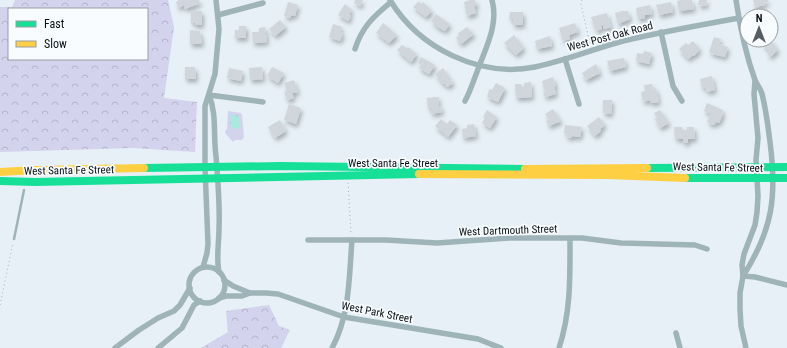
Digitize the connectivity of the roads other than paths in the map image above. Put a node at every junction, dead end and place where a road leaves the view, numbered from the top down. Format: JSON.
{"nodes":[{"id":1,"x":216,"y":0,"type":"edge"},
{"id":2,"x":492,"y":0,"type":"edge"},
{"id":3,"x":736,"y":0,"type":"edge"},
{"id":4,"x":390,"y":1,"type":"edge"},
{"id":5,"x":263,"y":3,"type":"dead end"},
{"id":6,"x":218,"y":15,"type":"junction"},
{"id":7,"x":739,"y":18,"type":"joint"},
{"id":8,"x":661,"y":32,"type":"junction"},
{"id":9,"x":747,"y":48,"type":"edge"},
{"id":10,"x":355,"y":49,"type":"dead end"},
{"id":11,"x":564,"y":59,"type":"junction"},
{"id":12,"x":480,"y":65,"type":"junction"},
{"id":13,"x":756,"y":81,"type":"junction"},
{"id":14,"x":209,"y":95,"type":"junction"},
{"id":15,"x":465,"y":101,"type":"dead end"},
{"id":16,"x":682,"y":101,"type":"dead end"},
{"id":17,"x":264,"y":102,"type":"dead end"},
{"id":18,"x":579,"y":104,"type":"dead end"},
{"id":19,"x":205,"y":167,"type":"junction"},
{"id":20,"x":217,"y":167,"type":"junction"},
{"id":21,"x":757,"y":167,"type":"junction"},
{"id":22,"x":773,"y":167,"type":"junction"},
{"id":23,"x":787,"y":167,"type":"edge"},
{"id":24,"x":0,"y":172,"type":"edge"},
{"id":25,"x":218,"y":178,"type":"junction"},
{"id":26,"x":757,"y":178,"type":"junction"},
{"id":27,"x":773,"y":178,"type":"junction"},
{"id":28,"x":787,"y":178,"type":"edge"},
{"id":29,"x":205,"y":179,"type":"junction"},
{"id":30,"x":0,"y":181,"type":"edge"},
{"id":31,"x":24,"y":190,"type":"dead end"},
{"id":32,"x":570,"y":238,"type":"junction"},
{"id":33,"x":14,"y":239,"type":"road end"},
{"id":34,"x":308,"y":240,"type":"dead end"},
{"id":35,"x":352,"y":240,"type":"junction"},
{"id":36,"x":707,"y":249,"type":"dead end"},
{"id":37,"x":203,"y":267,"type":"junction"},
{"id":38,"x":219,"y":272,"type":"junction"},
{"id":39,"x":743,"y":276,"type":"junction"},
{"id":40,"x":224,"y":280,"type":"junction"},
{"id":41,"x":787,"y":285,"type":"edge"},
{"id":42,"x":190,"y":288,"type":"junction"},
{"id":43,"x":250,"y":293,"type":"junction"},
{"id":44,"x":218,"y":298,"type":"junction"},
{"id":45,"x":200,"y":301,"type":"junction"},
{"id":46,"x":344,"y":317,"type":"junction"},
{"id":47,"x":676,"y":333,"type":"dead end"},
{"id":48,"x":115,"y":348,"type":"edge"},
{"id":49,"x":158,"y":348,"type":"edge"},
{"id":50,"x":332,"y":348,"type":"edge"},
{"id":51,"x":502,"y":348,"type":"edge"},
{"id":52,"x":559,"y":348,"type":"edge"},
{"id":53,"x":680,"y":348,"type":"edge"},
{"id":54,"x":746,"y":348,"type":"edge"}],
"edges":[{"from":1,"to":6,"type":"street"},
{"from":2,"to":12,"type":"street"},
{"from":3,"to":7,"type":"street"},
{"from":4,"to":10,"type":"street"},
{"from":4,"to":12,"type":"street","name":"West Post Oak Road"},
{"from":5,"to":6,"type":"street"},
{"from":6,"to":14,"type":"street"},
{"from":7,"to":8,"type":"street","name":"West Post Oak Road"},
{"from":8,"to":11,"type":"street","name":"West Post Oak Road"},
{"from":8,"to":16,"type":"street","name":"West Post Oak Road"},
{"from":9,"to":13,"type":"street"},
{"from":11,"to":12,"type":"street","name":"West Post Oak Road"},
{"from":11,"to":18,"type":"street","name":"West Post Oak Road"},
{"from":12,"to":15,"type":"street"},
{"from":13,"to":21,"type":"street"},
{"from":13,"to":22,"type":"street"},
{"from":14,"to":17,"type":"street"},
{"from":14,"to":19,"type":"street"},
{"from":14,"to":20,"type":"street"},
{"from":19,"to":20,"type":"street","name":"West Santa Fe Street"},
{"from":19,"to":24,"type":"street","name":"West Santa Fe Street"},
{"from":19,"to":29,"type":"street"},
{"from":20,"to":21,"type":"street","name":"West Santa Fe Street"},
{"from":20,"to":25,"type":"street"},
{"from":21,"to":22,"type":"street","name":"West Santa Fe Street"},
{"from":21,"to":26,"type":"street"},
{"from":22,"to":23,"type":"street","name":"West Santa Fe Street"},
{"from":22,"to":27,"type":"street"},
{"from":25,"to":26,"type":"street","name":"West Santa Fe Street"},
{"from":25,"to":29,"type":"street","name":"West Santa Fe Street"},
{"from":25,"to":38,"type":"street"},
{"from":26,"to":27,"type":"street","name":"West Santa Fe Street"},
{"from":26,"to":39,"type":"street"},
{"from":27,"to":28,"type":"street","name":"West Santa Fe Street"},
{"from":27,"to":39,"type":"street"},
{"from":29,"to":30,"type":"street","name":"West Santa Fe Street"},
{"from":29,"to":37,"type":"street"},
{"from":31,"to":33,"type":"lane"},
{"from":32,"to":35,"type":"street","name":"West Dartmouth Street"},
{"from":32,"to":36,"type":"street","name":"West Dartmouth Street"},
{"from":32,"to":52,"type":"street"},
{"from":34,"to":35,"type":"street","name":"West Dartmouth Street"},
{"from":35,"to":46,"type":"street"},
{"from":37,"to":38,"type":"street"},
{"from":37,"to":42,"type":"street"},
{"from":38,"to":40,"type":"street"},
{"from":39,"to":41,"type":"street"},
{"from":39,"to":54,"type":"street"},
{"from":40,"to":43,"type":"street","name":"West Park Street"},
{"from":40,"to":44,"type":"street"},
{"from":42,"to":45,"type":"street"},
{"from":42,"to":48,"type":"street"},
{"from":43,"to":44,"type":"street","name":"West Park Street"},
{"from":43,"to":46,"type":"street","name":"West Park Street"},
{"from":44,"to":45,"type":"street"},
{"from":45,"to":49,"type":"street"},
{"from":46,"to":50,"type":"street"},
{"from":46,"to":51,"type":"street","name":"West Park Street"},
{"from":47,"to":53,"type":"street"}]}
